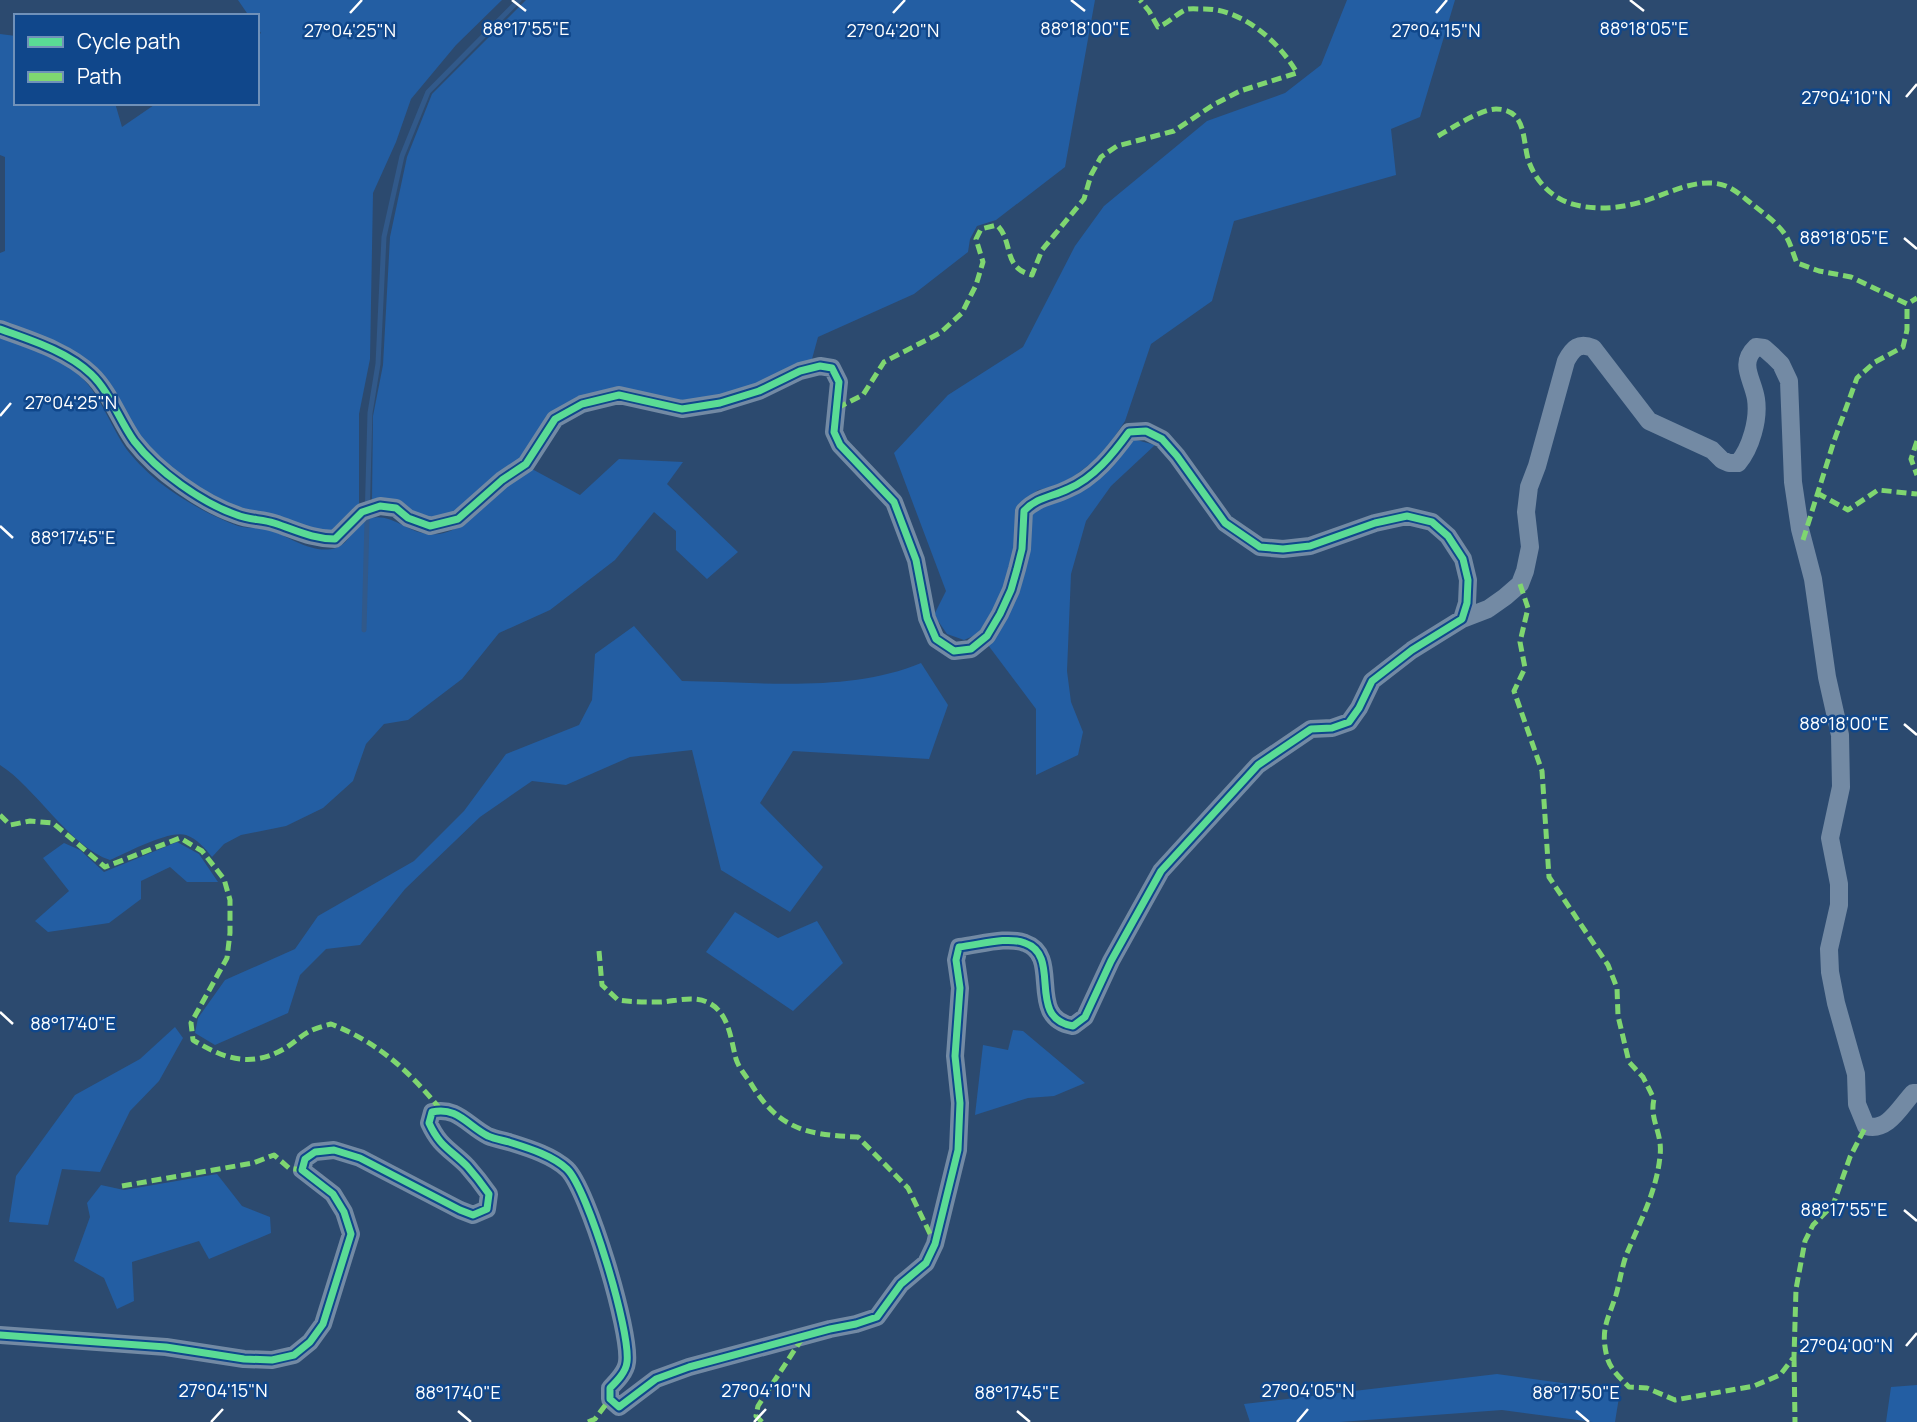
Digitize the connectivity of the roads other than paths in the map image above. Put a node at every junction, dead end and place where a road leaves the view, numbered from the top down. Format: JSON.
{"nodes":[{"id":1,"x":0,"y":329,"type":"edge"},
{"id":2,"x":1462,"y":620,"type":"junction"},
{"id":3,"x":1917,"y":1093,"type":"edge"},
{"id":4,"x":0,"y":1335,"type":"edge"}],
"edges":[{"from":1,"to":2,"type":"street"},
{"from":2,"to":3,"type":"street"},
{"from":2,"to":4,"type":"street"}]}
